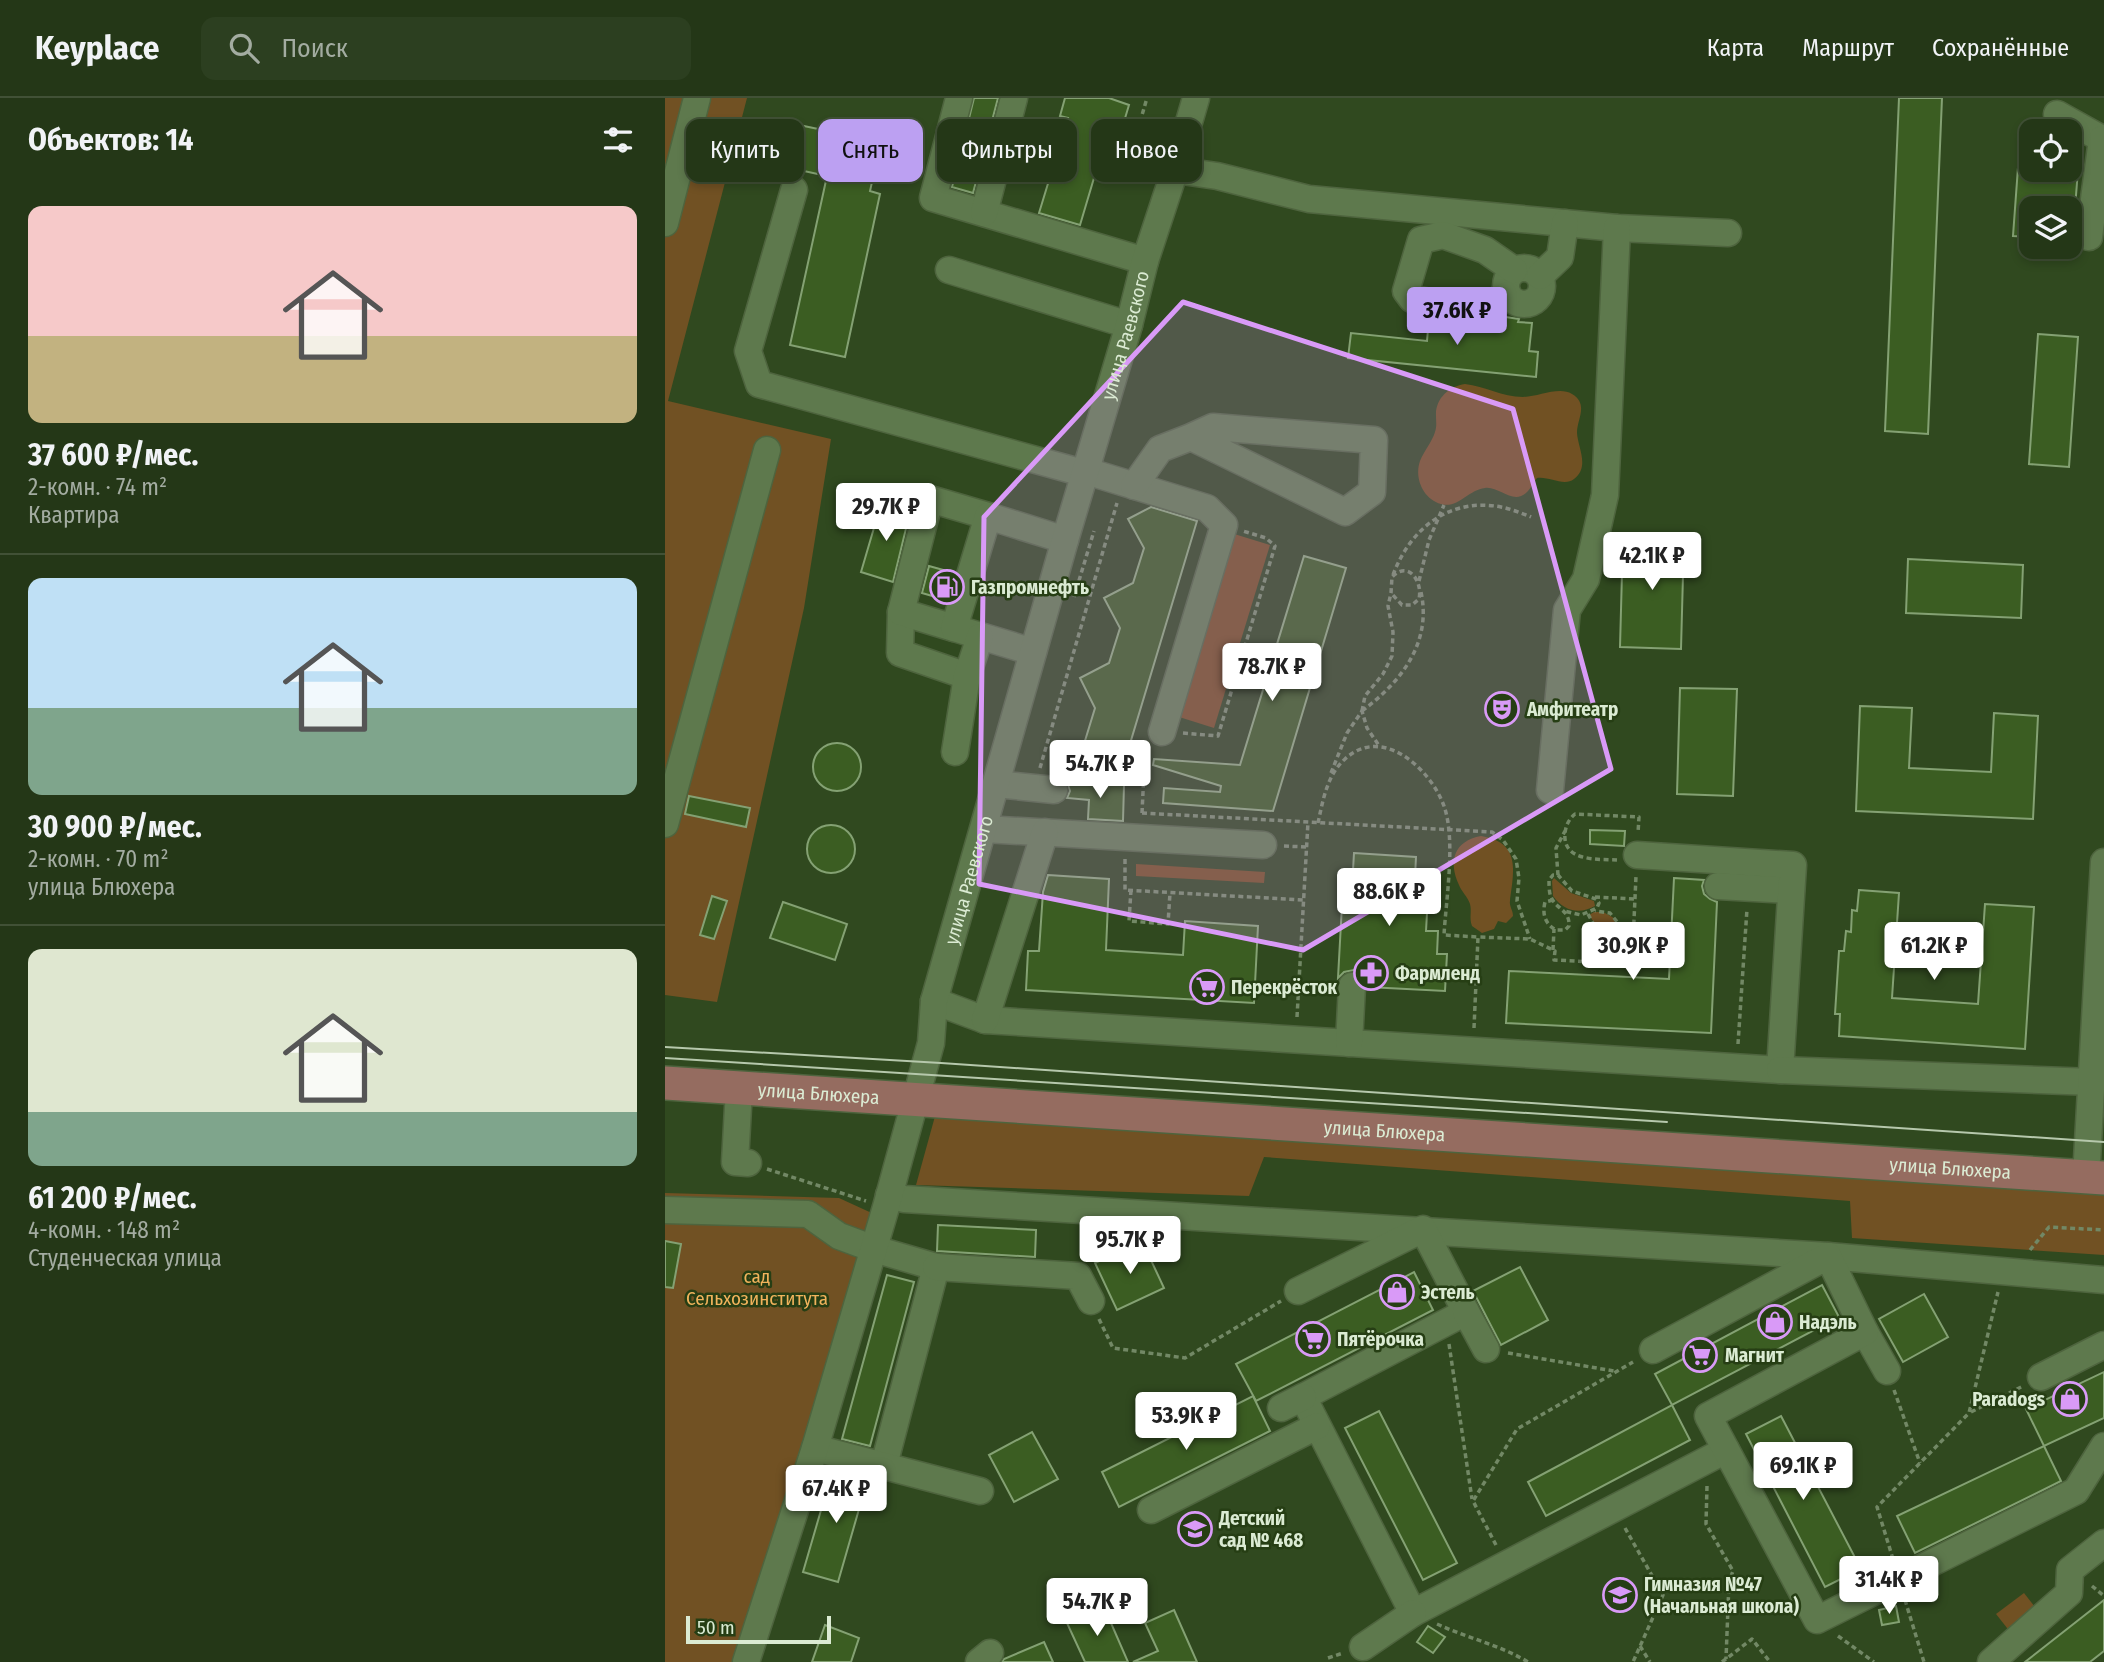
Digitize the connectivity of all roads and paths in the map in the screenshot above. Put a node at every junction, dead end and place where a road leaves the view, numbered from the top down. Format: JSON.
{"nodes":[{"id":1,"x":697,"y":98,"type":"edge"},
{"id":2,"x":959,"y":98,"type":"edge"},
{"id":3,"x":1014,"y":98,"type":"edge"},
{"id":4,"x":1146,"y":98,"type":"edge"},
{"id":5,"x":1196,"y":98,"type":"edge"},
{"id":6,"x":2057,"y":114,"type":"dead end"},
{"id":7,"x":1140,"y":119,"type":"edge"},
{"id":8,"x":1190,"y":119,"type":"edge"},
{"id":9,"x":2103,"y":139,"type":"edge"},
{"id":10,"x":1202,"y":174,"type":"edge"},
{"id":11,"x":1171,"y":182,"type":"edge"},
{"id":12,"x":794,"y":190,"type":"dead end"},
{"id":13,"x":984,"y":213,"type":"junction"},
{"id":14,"x":665,"y":223,"type":"edge"},
{"id":15,"x":1565,"y":223,"type":"junction"},
{"id":16,"x":1618,"y":228,"type":"junction"},
{"id":17,"x":1728,"y":233,"type":"dead end"},
{"id":18,"x":2089,"y":237,"type":"dead end"},
{"id":19,"x":1145,"y":261,"type":"junction"},
{"id":20,"x":949,"y":270,"type":"dead end"},
{"id":21,"x":1514,"y":270,"type":"junction"},
{"id":22,"x":1540,"y":276,"type":"junction"},
{"id":23,"x":1508,"y":295,"type":"junction"},
{"id":24,"x":1129,"y":325,"type":"junction"},
{"id":25,"x":1191,"y":437,"type":"junction"},
{"id":26,"x":767,"y":450,"type":"dead end"},
{"id":27,"x":1086,"y":471,"type":"junction"},
{"id":28,"x":1128,"y":484,"type":"junction"},
{"id":29,"x":1444,"y":505,"type":"dead end"},
{"id":30,"x":988,"y":516,"type":"junction"},
{"id":31,"x":1438,"y":516,"type":"junction"},
{"id":32,"x":1531,"y":517,"type":"dead end"},
{"id":33,"x":1224,"y":525,"type":"junction"},
{"id":34,"x":1065,"y":540,"type":"junction"},
{"id":35,"x":1392,"y":577,"type":"junction"},
{"id":36,"x":1420,"y":586,"type":"junction"},
{"id":37,"x":1391,"y":593,"type":"junction"},
{"id":38,"x":901,"y":612,"type":"junction"},
{"id":39,"x":954,"y":628,"type":"junction"},
{"id":40,"x":979,"y":637,"type":"junction"},
{"id":41,"x":1033,"y":652,"type":"junction"},
{"id":42,"x":967,"y":676,"type":"junction"},
{"id":43,"x":1362,"y":711,"type":"junction"},
{"id":44,"x":1162,"y":732,"type":"junction"},
{"id":45,"x":1381,"y":747,"type":"junction"},
{"id":46,"x":954,"y":752,"type":"dead end"},
{"id":47,"x":1077,"y":769,"type":"dead end"},
{"id":48,"x":1144,"y":776,"type":"junction"},
{"id":49,"x":1329,"y":782,"type":"junction"},
{"id":50,"x":996,"y":784,"type":"junction"},
{"id":51,"x":1044,"y":789,"type":"joint"},
{"id":52,"x":1550,"y":790,"type":"dead end"},
{"id":53,"x":1308,"y":822,"type":"junction"},
{"id":54,"x":1318,"y":823,"type":"junction"},
{"id":55,"x":665,"y":824,"type":"edge"},
{"id":56,"x":1141,"y":825,"type":"junction"},
{"id":57,"x":984,"y":829,"type":"junction"},
{"id":58,"x":1450,"y":830,"type":"junction"},
{"id":59,"x":1565,"y":831,"type":"junction"},
{"id":60,"x":1045,"y":832,"type":"junction"},
{"id":61,"x":1263,"y":845,"type":"dead end"},
{"id":62,"x":1113,"y":858,"type":"dead end"},
{"id":63,"x":1637,"y":858,"type":"junction"},
{"id":64,"x":2104,"y":863,"type":"edge"},
{"id":65,"x":1558,"y":875,"type":"junction"},
{"id":66,"x":1718,"y":886,"type":"dead end"},
{"id":67,"x":1748,"y":888,"type":"junction"},
{"id":68,"x":1131,"y":890,"type":"junction"},
{"id":69,"x":1791,"y":890,"type":"junction"},
{"id":70,"x":1170,"y":892,"type":"junction"},
{"id":71,"x":1590,"y":897,"type":"junction"},
{"id":72,"x":1635,"y":899,"type":"junction"},
{"id":73,"x":1303,"y":900,"type":"junction"},
{"id":74,"x":1553,"y":900,"type":"junction"},
{"id":75,"x":1564,"y":911,"type":"junction"},
{"id":76,"x":1591,"y":912,"type":"junction"},
{"id":77,"x":1553,"y":929,"type":"junction"},
{"id":78,"x":1478,"y":937,"type":"junction"},
{"id":79,"x":1530,"y":939,"type":"junction"},
{"id":80,"x":1553,"y":950,"type":"junction"},
{"id":81,"x":1352,"y":986,"type":"dead end"},
{"id":82,"x":935,"y":1001,"type":"junction"},
{"id":83,"x":1297,"y":1017,"type":"dead end"},
{"id":84,"x":985,"y":1020,"type":"junction"},
{"id":85,"x":1474,"y":1028,"type":"dead end"},
{"id":86,"x":1349,"y":1043,"type":"junction"},
{"id":87,"x":1737,"y":1067,"type":"junction"},
{"id":88,"x":1780,"y":1070,"type":"junction"},
{"id":89,"x":2093,"y":1082,"type":"junction"},
{"id":90,"x":665,"y":1083,"type":"edge"},
{"id":91,"x":739,"y":1089,"type":"junction"},
{"id":92,"x":916,"y":1099,"type":"junction"},
{"id":93,"x":748,"y":1163,"type":"joint"},
{"id":94,"x":2095,"y":1177,"type":"edge"},
{"id":95,"x":883,"y":1200,"type":"junction"},
{"id":96,"x":665,"y":1210,"type":"edge"},
{"id":97,"x":2049,"y":1227,"type":"dead end"},
{"id":98,"x":1423,"y":1229,"type":"junction"},
{"id":99,"x":2104,"y":1230,"type":"edge"},
{"id":100,"x":874,"y":1249,"type":"junction"},
{"id":101,"x":1828,"y":1256,"type":"junction"},
{"id":102,"x":936,"y":1267,"type":"junction"},
{"id":103,"x":2104,"y":1280,"type":"edge"},
{"id":104,"x":1999,"y":1285,"type":"dead end"},
{"id":105,"x":1298,"y":1291,"type":"joint"},
{"id":106,"x":1091,"y":1301,"type":"joint"},
{"id":107,"x":1456,"y":1317,"type":"junction"},
{"id":108,"x":1865,"y":1332,"type":"junction"},
{"id":109,"x":2104,"y":1345,"type":"edge"},
{"id":110,"x":1486,"y":1349,"type":"joint"},
{"id":111,"x":1653,"y":1350,"type":"joint"},
{"id":112,"x":1616,"y":1371,"type":"junction"},
{"id":113,"x":1887,"y":1371,"type":"joint"},
{"id":114,"x":2029,"y":1383,"type":"joint"},
{"id":115,"x":1969,"y":1413,"type":"junction"},
{"id":116,"x":1317,"y":1426,"type":"junction"},
{"id":117,"x":2104,"y":1446,"type":"edge"},
{"id":118,"x":814,"y":1448,"type":"junction"},
{"id":119,"x":1717,"y":1454,"type":"junction"},
{"id":120,"x":1920,"y":1464,"type":"junction"},
{"id":121,"x":884,"y":1465,"type":"junction"},
{"id":122,"x":980,"y":1491,"type":"dead end"},
{"id":123,"x":1473,"y":1502,"type":"junction"},
{"id":124,"x":1613,"y":1507,"type":"junction"},
{"id":125,"x":1151,"y":1510,"type":"dead end"},
{"id":126,"x":2104,"y":1543,"type":"edge"},
{"id":127,"x":1506,"y":1563,"type":"junction"},
{"id":128,"x":1899,"y":1579,"type":"junction"},
{"id":129,"x":1413,"y":1613,"type":"junction"},
{"id":130,"x":1817,"y":1620,"type":"junction"},
{"id":131,"x":1640,"y":1646,"type":"junction"},
{"id":132,"x":1363,"y":1647,"type":"dead end"},
{"id":133,"x":1724,"y":1661,"type":"edge"},
{"id":134,"x":746,"y":1662,"type":"edge"},
{"id":135,"x":1528,"y":1662,"type":"edge"},
{"id":136,"x":1633,"y":1662,"type":"edge"},
{"id":137,"x":1650,"y":1662,"type":"edge"},
{"id":138,"x":1770,"y":1662,"type":"edge"},
{"id":139,"x":1874,"y":1662,"type":"edge"},
{"id":140,"x":1924,"y":1662,"type":"edge"},
{"id":141,"x":1991,"y":1662,"type":"edge"}],
"edges":[{"from":1,"to":14,"type":"street"},
{"from":2,"to":13,"type":"street"},
{"from":3,"to":13,"type":"street"},
{"from":4,"to":7,"type":"path"},
{"from":5,"to":8,"type":"street","name":"улица Раевского"},
{"from":6,"to":9,"type":"street"},
{"from":9,"to":18,"type":"street"},
{"from":10,"to":15,"type":"street"},
{"from":11,"to":19,"type":"street","name":"улица Раевского"},
{"from":12,"to":27,"type":"street"},
{"from":13,"to":19,"type":"street"},
{"from":15,"to":16,"type":"street"},
{"from":15,"to":22,"type":"street"},
{"from":16,"to":17,"type":"street"},
{"from":16,"to":52,"type":"street"},
{"from":19,"to":24,"type":"street","name":"улица Раевского"},
{"from":20,"to":24,"type":"street"},
{"from":21,"to":22,"type":"street"},
{"from":21,"to":23,"type":"street"},
{"from":21,"to":23,"type":"street"},
{"from":22,"to":23,"type":"street"},
{"from":24,"to":27,"type":"street","name":"улица Раевского"},
{"from":25,"to":25,"type":"street"},
{"from":25,"to":28,"type":"street"},
{"from":26,"to":55,"type":"street"},
{"from":27,"to":28,"type":"street"},
{"from":27,"to":34,"type":"street","name":"улица Раевского"},
{"from":28,"to":33,"type":"street"},
{"from":28,"to":51,"type":"path"},
{"from":29,"to":31,"type":"path"},
{"from":30,"to":34,"type":"street"},
{"from":30,"to":38,"type":"street"},
{"from":30,"to":39,"type":"street"},
{"from":31,"to":32,"type":"path"},
{"from":31,"to":35,"type":"path"},
{"from":31,"to":36,"type":"path"},
{"from":33,"to":44,"type":"street"},
{"from":33,"to":44,"type":"path"},
{"from":34,"to":41,"type":"street","name":"улица Раевского"},
{"from":35,"to":36,"type":"path"},
{"from":35,"to":37,"type":"path"},
{"from":36,"to":37,"type":"path"},
{"from":36,"to":43,"type":"path"},
{"from":37,"to":43,"type":"path"},
{"from":38,"to":39,"type":"street"},
{"from":38,"to":42,"type":"street"},
{"from":39,"to":40,"type":"street"},
{"from":40,"to":41,"type":"street"},
{"from":40,"to":42,"type":"street"},
{"from":41,"to":50,"type":"street","name":"улица Раевского"},
{"from":42,"to":46,"type":"street"},
{"from":43,"to":45,"type":"path"},
{"from":43,"to":49,"type":"path"},
{"from":44,"to":48,"type":"path"},
{"from":45,"to":49,"type":"path"},
{"from":45,"to":58,"type":"path"},
{"from":47,"to":48,"type":"path"},
{"from":48,"to":56,"type":"path"},
{"from":49,"to":54,"type":"path"},
{"from":50,"to":51,"type":"street"},
{"from":50,"to":57,"type":"street","name":"улица Раевского"},
{"from":53,"to":54,"type":"path"},
{"from":53,"to":56,"type":"path"},
{"from":53,"to":73,"type":"path"},
{"from":54,"to":58,"type":"path"},
{"from":56,"to":60,"type":"street"},
{"from":56,"to":61,"type":"street"},
{"from":57,"to":60,"type":"street"},
{"from":57,"to":82,"type":"street","name":"улица Раевского"},
{"from":58,"to":78,"type":"path"},
{"from":58,"to":79,"type":"path"},
{"from":59,"to":63,"type":"path"},
{"from":59,"to":63,"type":"path"},
{"from":59,"to":65,"type":"path"},
{"from":60,"to":84,"type":"street"},
{"from":62,"to":68,"type":"path"},
{"from":63,"to":69,"type":"street"},
{"from":63,"to":72,"type":"path"},
{"from":64,"to":89,"type":"street"},
{"from":65,"to":71,"type":"path"},
{"from":65,"to":74,"type":"path"},
{"from":66,"to":67,"type":"street"},
{"from":67,"to":69,"type":"street"},
{"from":67,"to":87,"type":"path"},
{"from":68,"to":70,"type":"path"},
{"from":68,"to":70,"type":"path"},
{"from":69,"to":88,"type":"street"},
{"from":70,"to":73,"type":"path"},
{"from":71,"to":72,"type":"path"},
{"from":71,"to":76,"type":"path"},
{"from":72,"to":80,"type":"path"},
{"from":73,"to":83,"type":"path"},
{"from":74,"to":75,"type":"path"},
{"from":74,"to":77,"type":"path"},
{"from":75,"to":76,"type":"path"},
{"from":75,"to":77,"type":"path"},
{"from":76,"to":76,"type":"path"},
{"from":77,"to":80,"type":"path"},
{"from":78,"to":79,"type":"path"},
{"from":78,"to":85,"type":"path"},
{"from":79,"to":80,"type":"path"},
{"from":81,"to":86,"type":"street"},
{"from":82,"to":84,"type":"street"},
{"from":82,"to":92,"type":"street","name":"улица Раевского"},
{"from":84,"to":86,"type":"street"},
{"from":86,"to":87,"type":"street"},
{"from":87,"to":88,"type":"street"},
{"from":88,"to":89,"type":"street"},
{"from":89,"to":94,"type":"street"},
{"from":90,"to":91,"type":"main road","name":"улица Блюхера"},
{"from":91,"to":92,"type":"main road","name":"улица Блюхера"},
{"from":91,"to":93,"type":"street"},
{"from":92,"to":94,"type":"main road","name":"улица Блюхера"},
{"from":92,"to":95,"type":"street","name":"улица Раевского"},
{"from":93,"to":95,"type":"path"},
{"from":95,"to":98,"type":"street"},
{"from":95,"to":100,"type":"street","name":"улица Раевского"},
{"from":96,"to":100,"type":"street"},
{"from":97,"to":99,"type":"path"},
{"from":98,"to":101,"type":"street"},
{"from":98,"to":105,"type":"street"},
{"from":98,"to":107,"type":"street"},
{"from":100,"to":102,"type":"street"},
{"from":100,"to":118,"type":"street","name":"улица Раевского"},
{"from":101,"to":103,"type":"street"},
{"from":101,"to":108,"type":"street"},
{"from":101,"to":111,"type":"street"},
{"from":102,"to":106,"type":"street"},
{"from":102,"to":121,"type":"street"},
{"from":104,"to":115,"type":"path"},
{"from":105,"to":106,"type":"path"},
{"from":107,"to":110,"type":"street"},
{"from":107,"to":116,"type":"street"},
{"from":107,"to":123,"type":"path"},
{"from":108,"to":113,"type":"street"},
{"from":108,"to":119,"type":"street"},
{"from":109,"to":114,"type":"street"},
{"from":110,"to":112,"type":"path"},
{"from":111,"to":112,"type":"path"},
{"from":112,"to":123,"type":"path"},
{"from":113,"to":120,"type":"path"},
{"from":114,"to":115,"type":"path"},
{"from":115,"to":120,"type":"path"},
{"from":116,"to":125,"type":"street"},
{"from":116,"to":129,"type":"street"},
{"from":117,"to":128,"type":"street"},
{"from":118,"to":121,"type":"street"},
{"from":118,"to":134,"type":"street","name":"улица Раевского"},
{"from":119,"to":124,"type":"street"},
{"from":119,"to":130,"type":"street"},
{"from":119,"to":133,"type":"path"},
{"from":120,"to":128,"type":"path"},
{"from":121,"to":122,"type":"street"},
{"from":123,"to":127,"type":"path"},
{"from":124,"to":127,"type":"street"},
{"from":124,"to":131,"type":"path"},
{"from":126,"to":141,"type":"street"},
{"from":127,"to":129,"type":"street"},
{"from":128,"to":130,"type":"street"},
{"from":128,"to":140,"type":"path"},
{"from":129,"to":132,"type":"street"},
{"from":129,"to":135,"type":"path"},
{"from":130,"to":139,"type":"path"},
{"from":131,"to":136,"type":"path"},
{"from":131,"to":137,"type":"path"},
{"from":133,"to":138,"type":"path"}]}
